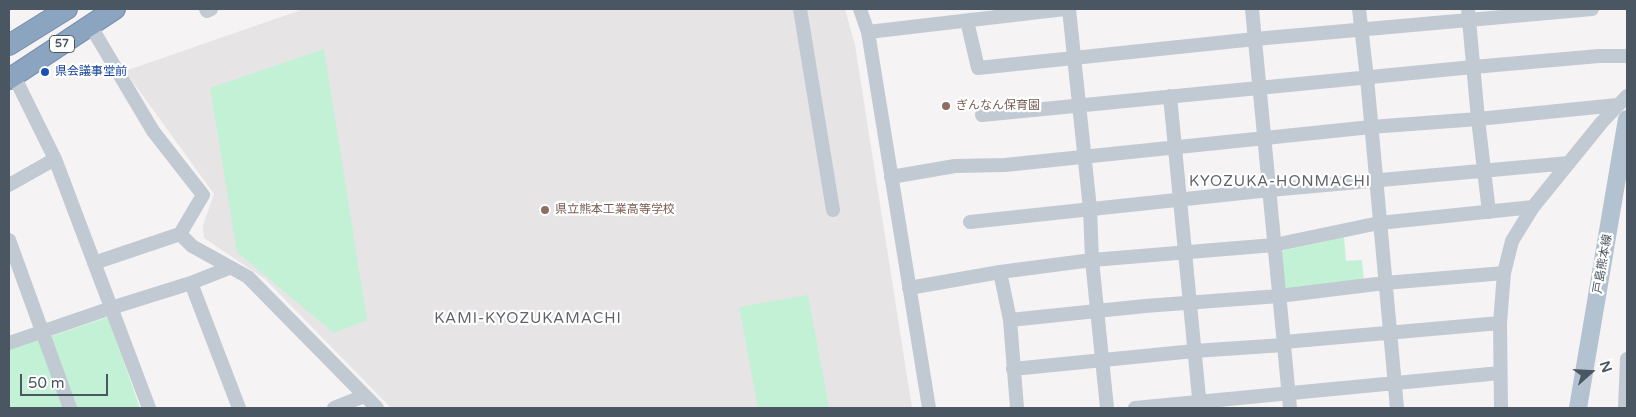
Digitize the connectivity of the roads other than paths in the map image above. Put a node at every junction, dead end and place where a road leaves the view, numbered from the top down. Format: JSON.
{"nodes":[{"id":1,"x":67,"y":9,"type":"edge"},
{"id":2,"x":115,"y":9,"type":"edge"},
{"id":3,"x":206,"y":9,"type":"edge"},
{"id":4,"x":211,"y":9,"type":"edge"},
{"id":5,"x":800,"y":9,"type":"edge"},
{"id":6,"x":860,"y":9,"type":"edge"},
{"id":7,"x":1065,"y":9,"type":"edge"},
{"id":8,"x":1069,"y":9,"type":"edge"},
{"id":9,"x":1252,"y":9,"type":"edge"},
{"id":10,"x":1359,"y":9,"type":"edge"},
{"id":11,"x":1592,"y":9,"type":"edge"},
{"id":12,"x":1468,"y":15,"type":"edge"},
{"id":13,"x":968,"y":21,"type":"junction"},
{"id":14,"x":90,"y":25,"type":"junction"},
{"id":15,"x":1362,"y":30,"type":"junction"},
{"id":16,"x":868,"y":32,"type":"junction"},
{"id":17,"x":1255,"y":39,"type":"junction"},
{"id":18,"x":9,"y":45,"type":"edge"},
{"id":19,"x":1627,"y":56,"type":"edge"},
{"id":20,"x":1074,"y":57,"type":"junction"},
{"id":21,"x":1473,"y":67,"type":"junction"},
{"id":22,"x":11,"y":77,"type":"edge"},
{"id":23,"x":1367,"y":78,"type":"junction"},
{"id":24,"x":1261,"y":89,"type":"junction"},
{"id":25,"x":1170,"y":96,"type":"junction"},
{"id":26,"x":1079,"y":105,"type":"junction"},
{"id":27,"x":1624,"y":107,"type":"edge"},
{"id":28,"x":982,"y":115,"type":"dead end"},
{"id":29,"x":1478,"y":119,"type":"junction"},
{"id":30,"x":1371,"y":127,"type":"junction"},
{"id":31,"x":1266,"y":138,"type":"junction"},
{"id":32,"x":1175,"y":148,"type":"junction"},
{"id":33,"x":1085,"y":157,"type":"junction"},
{"id":34,"x":55,"y":159,"type":"junction"},
{"id":35,"x":1569,"y":163,"type":"junction"},
{"id":36,"x":1484,"y":170,"type":"junction"},
{"id":37,"x":891,"y":177,"type":"junction"},
{"id":38,"x":1376,"y":181,"type":"junction"},
{"id":39,"x":9,"y":185,"type":"edge"},
{"id":40,"x":1270,"y":190,"type":"junction"},
{"id":41,"x":1180,"y":200,"type":"junction"},
{"id":42,"x":1533,"y":207,"type":"junction"},
{"id":43,"x":1090,"y":209,"type":"junction"},
{"id":44,"x":834,"y":210,"type":"dead end"},
{"id":45,"x":1489,"y":212,"type":"junction"},
{"id":46,"x":970,"y":222,"type":"dead end"},
{"id":47,"x":1379,"y":223,"type":"junction"},
{"id":48,"x":180,"y":234,"type":"junction"},
{"id":49,"x":9,"y":240,"type":"edge"},
{"id":50,"x":1274,"y":245,"type":"junction"},
{"id":51,"x":1185,"y":252,"type":"junction"},
{"id":52,"x":1092,"y":260,"type":"junction"},
{"id":53,"x":94,"y":263,"type":"junction"},
{"id":54,"x":229,"y":268,"type":"junction"},
{"id":55,"x":1000,"y":272,"type":"junction"},
{"id":56,"x":1504,"y":273,"type":"junction"},
{"id":57,"x":191,"y":283,"type":"junction"},
{"id":58,"x":1385,"y":283,"type":"junction"},
{"id":59,"x":909,"y":288,"type":"junction"},
{"id":60,"x":1279,"y":296,"type":"junction"},
{"id":61,"x":1190,"y":302,"type":"junction"},
{"id":62,"x":111,"y":308,"type":"junction"},
{"id":63,"x":1099,"y":312,"type":"junction"},
{"id":64,"x":1010,"y":320,"type":"junction"},
{"id":65,"x":1500,"y":323,"type":"junction"},
{"id":66,"x":42,"y":332,"type":"junction"},
{"id":67,"x":1390,"y":333,"type":"junction"},
{"id":68,"x":9,"y":343,"type":"edge"},
{"id":69,"x":1284,"y":344,"type":"junction"},
{"id":70,"x":1194,"y":351,"type":"junction"},
{"id":71,"x":1627,"y":359,"type":"edge"},
{"id":72,"x":1102,"y":360,"type":"junction"},
{"id":73,"x":1013,"y":369,"type":"junction"},
{"id":74,"x":1500,"y":373,"type":"junction"},
{"id":75,"x":1394,"y":383,"type":"junction"},
{"id":76,"x":364,"y":396,"type":"junction"},
{"id":77,"x":1289,"y":401,"type":"edge"},
{"id":78,"x":1199,"y":405,"type":"edge"},
{"id":79,"x":70,"y":408,"type":"edge"},
{"id":80,"x":149,"y":408,"type":"edge"},
{"id":81,"x":239,"y":408,"type":"edge"},
{"id":82,"x":334,"y":408,"type":"edge"},
{"id":83,"x":376,"y":408,"type":"edge"},
{"id":84,"x":929,"y":408,"type":"edge"},
{"id":85,"x":1017,"y":408,"type":"edge"},
{"id":86,"x":1107,"y":408,"type":"edge"},
{"id":87,"x":1135,"y":408,"type":"edge"},
{"id":88,"x":1397,"y":408,"type":"edge"},
{"id":89,"x":1501,"y":408,"type":"edge"},
{"id":90,"x":1578,"y":408,"type":"edge"},
{"id":91,"x":1625,"y":408,"type":"edge"}],
"edges":[{"from":1,"to":18,"type":"highway","number":"57"},
{"from":2,"to":14,"type":"highway","number":"57"},
{"from":3,"to":4,"type":"street"},
{"from":5,"to":44,"type":"street"},
{"from":6,"to":16,"type":"street"},
{"from":7,"to":13,"type":"street"},
{"from":8,"to":20,"type":"street"},
{"from":9,"to":17,"type":"street"},
{"from":10,"to":15,"type":"street"},
{"from":11,"to":12,"type":"street"},
{"from":12,"to":15,"type":"street"},
{"from":12,"to":21,"type":"street"},
{"from":13,"to":16,"type":"street"},
{"from":13,"to":20,"type":"street"},
{"from":14,"to":22,"type":"highway","number":"57"},
{"from":14,"to":48,"type":"street"},
{"from":15,"to":17,"type":"street"},
{"from":15,"to":23,"type":"street"},
{"from":16,"to":37,"type":"street"},
{"from":17,"to":20,"type":"street"},
{"from":17,"to":24,"type":"street"},
{"from":19,"to":21,"type":"street"},
{"from":20,"to":26,"type":"street"},
{"from":21,"to":23,"type":"street"},
{"from":21,"to":29,"type":"street"},
{"from":22,"to":34,"type":"street"},
{"from":23,"to":24,"type":"street"},
{"from":23,"to":30,"type":"street"},
{"from":24,"to":25,"type":"street"},
{"from":24,"to":31,"type":"street"},
{"from":25,"to":26,"type":"street"},
{"from":25,"to":32,"type":"street"},
{"from":26,"to":28,"type":"street"},
{"from":26,"to":33,"type":"street"},
{"from":27,"to":29,"type":"street"},
{"from":27,"to":35,"type":"street"},
{"from":27,"to":90,"type":"main road","name":"戸島熊本線"},
{"from":29,"to":30,"type":"street"},
{"from":29,"to":36,"type":"street"},
{"from":30,"to":31,"type":"street"},
{"from":30,"to":38,"type":"street"},
{"from":31,"to":32,"type":"street"},
{"from":31,"to":40,"type":"street"},
{"from":32,"to":33,"type":"street"},
{"from":32,"to":41,"type":"street"},
{"from":33,"to":37,"type":"street"},
{"from":33,"to":43,"type":"street"},
{"from":34,"to":39,"type":"street"},
{"from":34,"to":53,"type":"street"},
{"from":35,"to":36,"type":"street"},
{"from":35,"to":42,"type":"street"},
{"from":36,"to":38,"type":"street"},
{"from":36,"to":45,"type":"street"},
{"from":37,"to":59,"type":"street"},
{"from":38,"to":40,"type":"street"},
{"from":38,"to":47,"type":"street"},
{"from":40,"to":41,"type":"street"},
{"from":40,"to":50,"type":"street"},
{"from":41,"to":43,"type":"street"},
{"from":41,"to":51,"type":"street"},
{"from":42,"to":45,"type":"street"},
{"from":42,"to":56,"type":"street"},
{"from":43,"to":46,"type":"street"},
{"from":43,"to":52,"type":"street"},
{"from":45,"to":47,"type":"street"},
{"from":47,"to":50,"type":"street"},
{"from":47,"to":58,"type":"street"},
{"from":48,"to":53,"type":"street"},
{"from":48,"to":54,"type":"street"},
{"from":49,"to":66,"type":"street"},
{"from":50,"to":51,"type":"street"},
{"from":50,"to":60,"type":"street"},
{"from":51,"to":52,"type":"street"},
{"from":51,"to":61,"type":"street"},
{"from":52,"to":55,"type":"street"},
{"from":52,"to":63,"type":"street"},
{"from":53,"to":62,"type":"street"},
{"from":54,"to":57,"type":"street"},
{"from":54,"to":76,"type":"street"},
{"from":55,"to":59,"type":"street"},
{"from":55,"to":64,"type":"street"},
{"from":56,"to":58,"type":"street"},
{"from":56,"to":65,"type":"street"},
{"from":57,"to":62,"type":"street"},
{"from":57,"to":81,"type":"street"},
{"from":58,"to":60,"type":"street"},
{"from":58,"to":67,"type":"street"},
{"from":59,"to":84,"type":"street"},
{"from":60,"to":61,"type":"street"},
{"from":60,"to":69,"type":"street"},
{"from":61,"to":63,"type":"street"},
{"from":61,"to":70,"type":"street"},
{"from":62,"to":66,"type":"street"},
{"from":62,"to":80,"type":"street"},
{"from":63,"to":64,"type":"street"},
{"from":63,"to":72,"type":"street"},
{"from":64,"to":73,"type":"street"},
{"from":65,"to":67,"type":"street"},
{"from":65,"to":74,"type":"street"},
{"from":66,"to":68,"type":"street"},
{"from":66,"to":79,"type":"street"},
{"from":67,"to":69,"type":"street"},
{"from":67,"to":75,"type":"street"},
{"from":69,"to":70,"type":"street"},
{"from":69,"to":77,"type":"street"},
{"from":70,"to":72,"type":"street"},
{"from":70,"to":78,"type":"street"},
{"from":71,"to":91,"type":"street"},
{"from":72,"to":73,"type":"street"},
{"from":72,"to":86,"type":"street"},
{"from":73,"to":85,"type":"street"},
{"from":74,"to":75,"type":"street"},
{"from":74,"to":89,"type":"street"},
{"from":75,"to":77,"type":"street"},
{"from":75,"to":88,"type":"street"},
{"from":76,"to":82,"type":"street"},
{"from":76,"to":83,"type":"street"},
{"from":77,"to":78,"type":"street"},
{"from":78,"to":87,"type":"street"}]}
